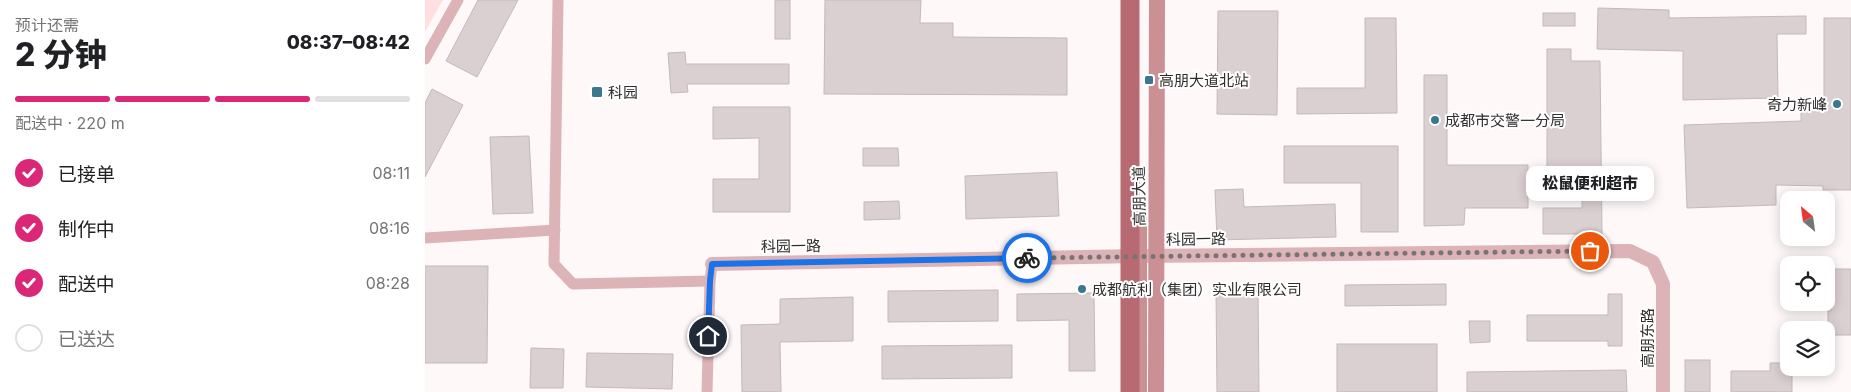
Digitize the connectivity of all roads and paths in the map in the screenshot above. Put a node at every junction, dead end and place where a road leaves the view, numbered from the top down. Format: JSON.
{"nodes":[{"id":1,"x":458,"y":0,"type":"edge"},
{"id":2,"x":558,"y":0,"type":"edge"},
{"id":3,"x":1130,"y":0,"type":"edge"},
{"id":4,"x":1136,"y":0,"type":"edge"},
{"id":5,"x":1157,"y":0,"type":"edge"},
{"id":6,"x":425,"y":59,"type":"edge"},
{"id":7,"x":555,"y":230,"type":"junction"},
{"id":8,"x":425,"y":238,"type":"edge"},
{"id":9,"x":1147,"y":256,"type":"junction"},
{"id":10,"x":712,"y":264,"type":"joint"},
{"id":11,"x":710,"y":281,"type":"junction"},
{"id":12,"x":1663,"y":284,"type":"joint"},
{"id":13,"x":707,"y":392,"type":"edge"},
{"id":14,"x":1130,"y":392,"type":"edge"},
{"id":15,"x":1139,"y":392,"type":"edge"},
{"id":16,"x":1156,"y":392,"type":"edge"},
{"id":17,"x":1663,"y":392,"type":"edge"}],
"edges":[{"from":1,"to":6,"type":"street"},
{"from":2,"to":7,"type":"street"},
{"from":3,"to":14,"type":"highway"},
{"from":4,"to":9,"type":"main road","name":"高朋大道"},
{"from":5,"to":9,"type":"main road","name":"高朋大道"},
{"from":7,"to":8,"type":"street"},
{"from":7,"to":11,"type":"street"},
{"from":9,"to":10,"type":"street","name":"科园一路"},
{"from":9,"to":12,"type":"street","name":"科园一路"},
{"from":9,"to":15,"type":"main road","name":"高朋大道"},
{"from":9,"to":16,"type":"main road","name":"高朋大道"},
{"from":10,"to":11,"type":"street"},
{"from":11,"to":13,"type":"street"},
{"from":12,"to":17,"type":"street","name":"高朋东路"}]}
